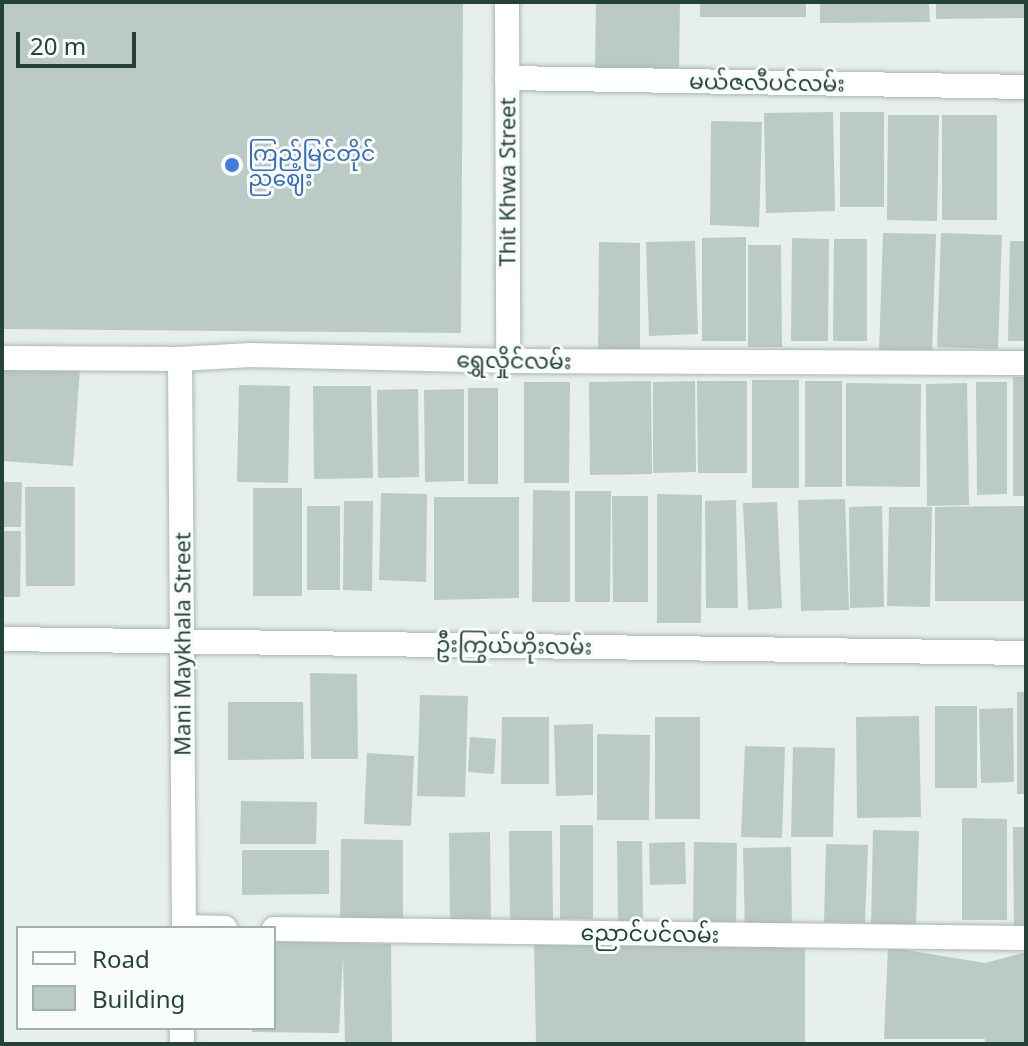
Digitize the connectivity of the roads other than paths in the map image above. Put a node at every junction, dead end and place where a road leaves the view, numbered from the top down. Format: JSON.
{"nodes":[{"id":1,"x":507,"y":2,"type":"edge"},
{"id":2,"x":507,"y":78,"type":"junction"},
{"id":3,"x":1026,"y":87,"type":"edge"},
{"id":4,"x":2,"y":358,"type":"edge"},
{"id":5,"x":180,"y":359,"type":"junction"},
{"id":6,"x":508,"y":361,"type":"junction"},
{"id":7,"x":1026,"y":363,"type":"edge"},
{"id":8,"x":2,"y":639,"type":"edge"},
{"id":9,"x":182,"y":640,"type":"junction"},
{"id":10,"x":1026,"y":653,"type":"edge"},
{"id":11,"x":184,"y":926,"type":"edge"},
{"id":12,"x":276,"y":929,"type":"edge"},
{"id":13,"x":1026,"y":938,"type":"edge"}],
"edges":[{"from":1,"to":2,"type":"street","name":"Thit Khwa Street"},
{"from":2,"to":3,"type":"street","name":"မယ်ဇလီပင်လမ်း"},
{"from":2,"to":6,"type":"street","name":"Thit Khwa Street"},
{"from":4,"to":5,"type":"street","name":"ရွှေလှိုင်လမ်း"},
{"from":5,"to":6,"type":"street","name":"ရွှေလှိုင်လမ်း"},
{"from":5,"to":9,"type":"street","name":"Mani Maykhala Street"},
{"from":6,"to":7,"type":"street","name":"ရွှေလှိုင်လမ်း"},
{"from":8,"to":9,"type":"street","name":"ဦးကြွယ်ဟိုးလမ်း"},
{"from":9,"to":10,"type":"street","name":"ဦးကြွယ်ဟိုးလမ်း"},
{"from":9,"to":11,"type":"street","name":"Mani Maykhala Street"},
{"from":12,"to":13,"type":"street","name":"ညောင်ပင်လမ်း"}]}
